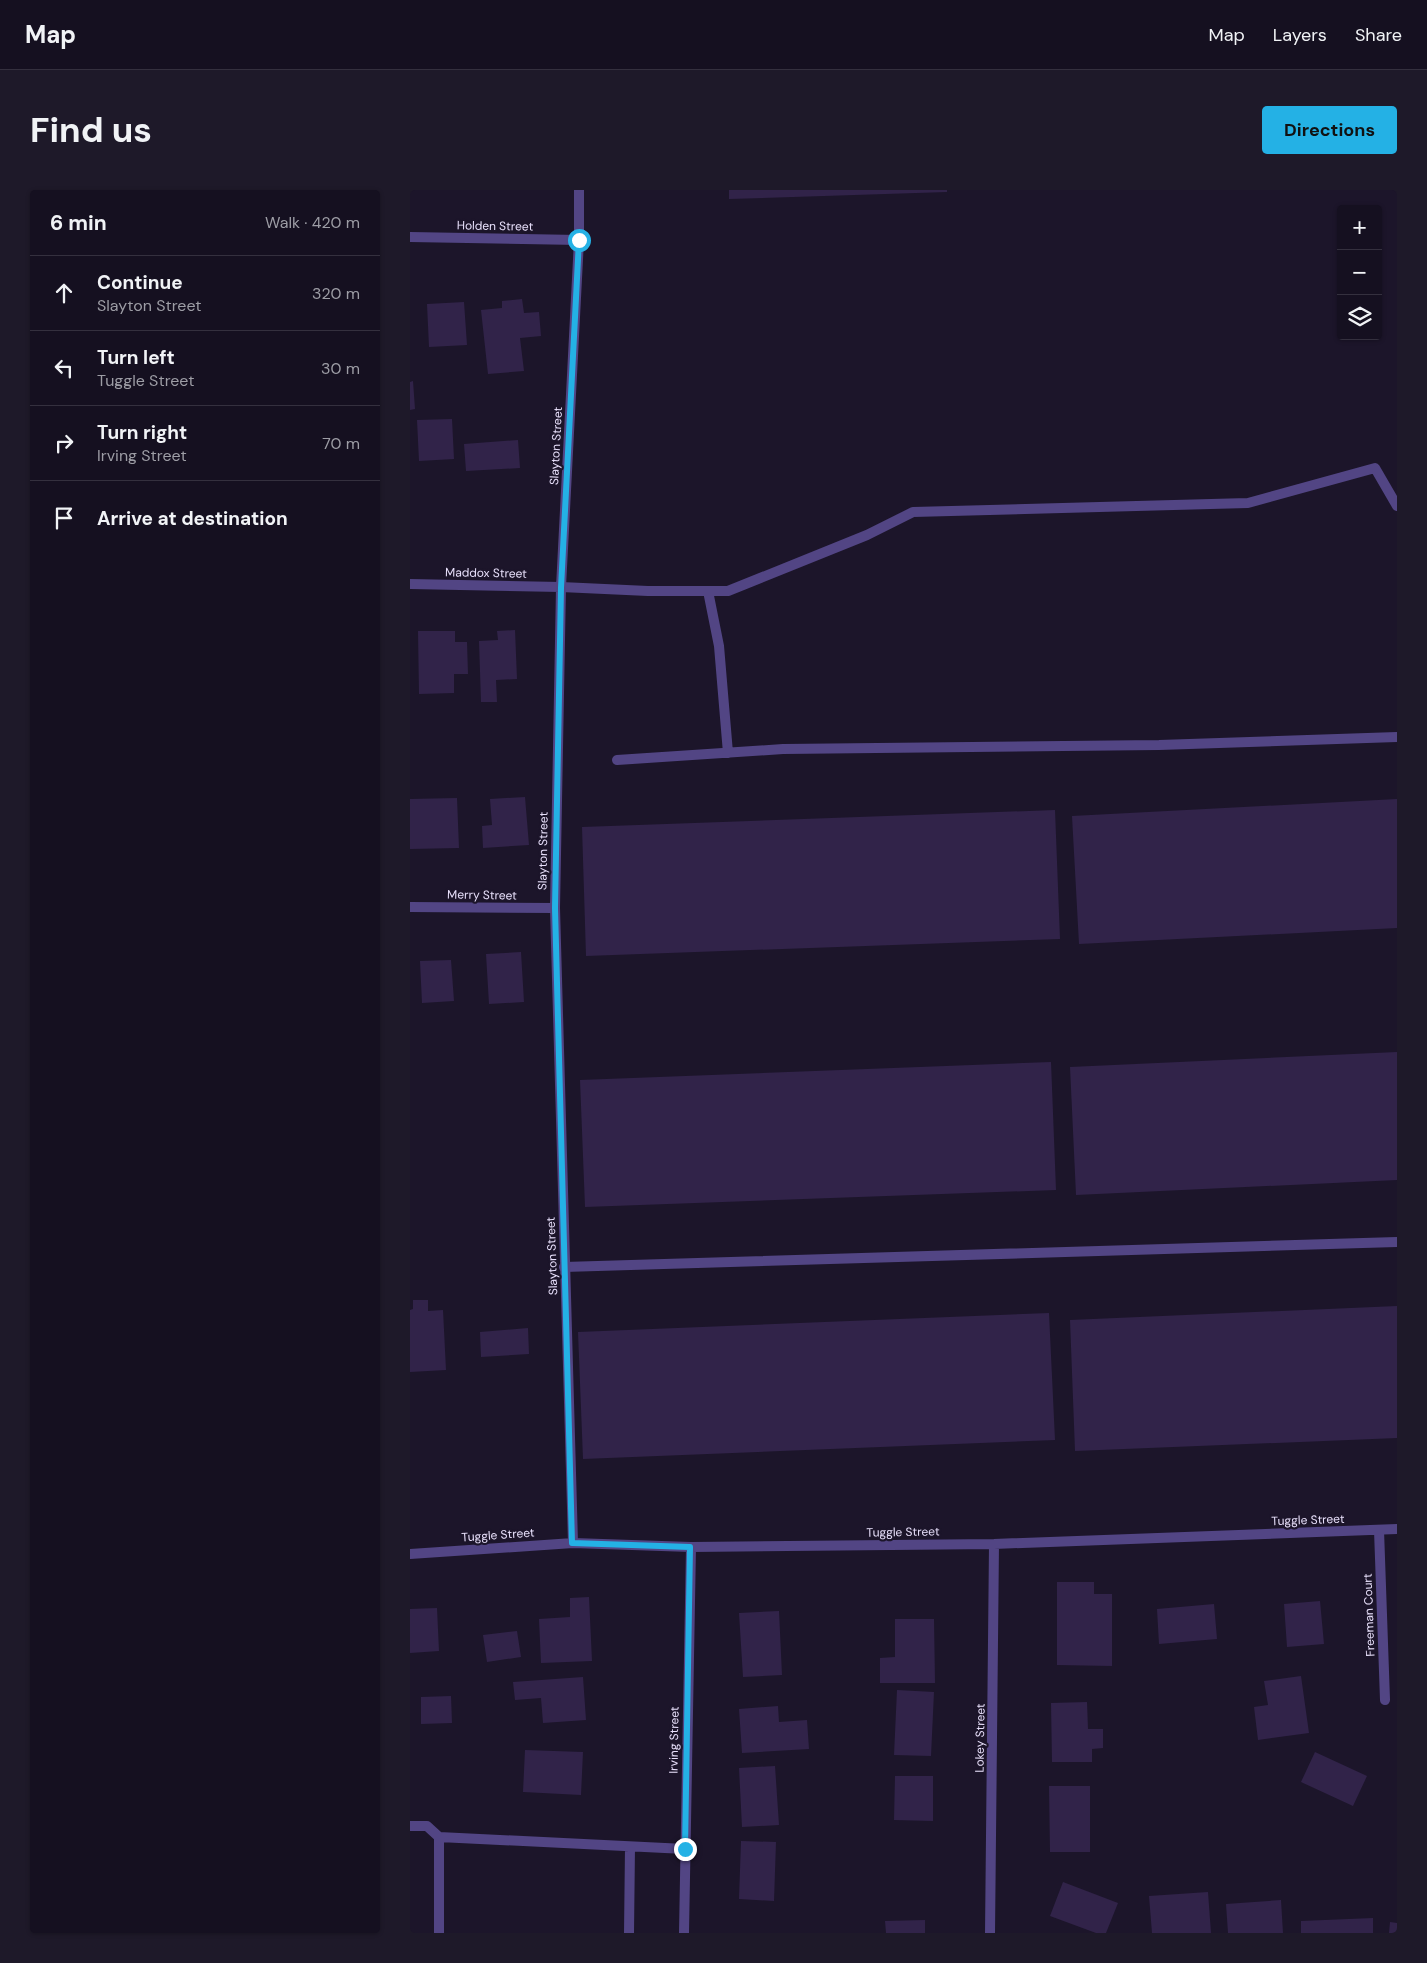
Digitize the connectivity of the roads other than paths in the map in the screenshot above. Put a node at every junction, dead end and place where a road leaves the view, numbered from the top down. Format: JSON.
{"nodes":[{"id":1,"x":579,"y":190,"type":"edge"},
{"id":2,"x":410,"y":237,"type":"edge"},
{"id":3,"x":579,"y":240,"type":"junction"},
{"id":4,"x":1397,"y":506,"type":"edge"},
{"id":5,"x":410,"y":584,"type":"edge"},
{"id":6,"x":561,"y":588,"type":"junction"},
{"id":7,"x":708,"y":591,"type":"junction"},
{"id":8,"x":1397,"y":737,"type":"edge"},
{"id":9,"x":728,"y":753,"type":"junction"},
{"id":10,"x":617,"y":760,"type":"dead end"},
{"id":11,"x":410,"y":907,"type":"edge"},
{"id":12,"x":555,"y":908,"type":"junction"},
{"id":13,"x":1397,"y":1242,"type":"edge"},
{"id":14,"x":564,"y":1267,"type":"junction"},
{"id":15,"x":1397,"y":1529,"type":"edge"},
{"id":16,"x":1379,"y":1530,"type":"junction"},
{"id":17,"x":572,"y":1543,"type":"junction"},
{"id":18,"x":994,"y":1544,"type":"junction"},
{"id":19,"x":690,"y":1547,"type":"junction"},
{"id":20,"x":410,"y":1554,"type":"edge"},
{"id":21,"x":1385,"y":1700,"type":"dead end"},
{"id":22,"x":410,"y":1826,"type":"edge"},
{"id":23,"x":439,"y":1837,"type":"junction"},
{"id":24,"x":630,"y":1847,"type":"junction"},
{"id":25,"x":685,"y":1849,"type":"junction"},
{"id":26,"x":439,"y":1933,"type":"edge"},
{"id":27,"x":629,"y":1933,"type":"edge"},
{"id":28,"x":684,"y":1933,"type":"edge"},
{"id":29,"x":990,"y":1933,"type":"edge"}],
"edges":[{"from":1,"to":3,"type":"street","name":"Slayton Street"},
{"from":2,"to":3,"type":"street","name":"Holden Street"},
{"from":3,"to":6,"type":"street","name":"Slayton Street"},
{"from":4,"to":7,"type":"street","name":"Maddox Street"},
{"from":5,"to":6,"type":"street","name":"Maddox Street"},
{"from":6,"to":7,"type":"street","name":"Maddox Street"},
{"from":6,"to":12,"type":"street","name":"Slayton Street"},
{"from":7,"to":9,"type":"street"},
{"from":8,"to":9,"type":"street"},
{"from":9,"to":10,"type":"street"},
{"from":11,"to":12,"type":"street","name":"Merry Street"},
{"from":12,"to":14,"type":"street","name":"Slayton Street"},
{"from":13,"to":14,"type":"street"},
{"from":14,"to":17,"type":"street","name":"Slayton Street"},
{"from":15,"to":16,"type":"street","name":"Tuggle Street"},
{"from":16,"to":18,"type":"street","name":"Tuggle Street"},
{"from":16,"to":21,"type":"street","name":"Freeman Court"},
{"from":17,"to":19,"type":"street","name":"Tuggle Street"},
{"from":17,"to":20,"type":"street","name":"Tuggle Street"},
{"from":18,"to":19,"type":"street","name":"Tuggle Street"},
{"from":18,"to":29,"type":"street","name":"Lokey Street"},
{"from":19,"to":25,"type":"street","name":"Irving Street"},
{"from":22,"to":23,"type":"street"},
{"from":23,"to":24,"type":"street"},
{"from":23,"to":26,"type":"street"},
{"from":24,"to":25,"type":"street"},
{"from":24,"to":27,"type":"street"},
{"from":25,"to":28,"type":"street","name":"Irving Street"}]}
